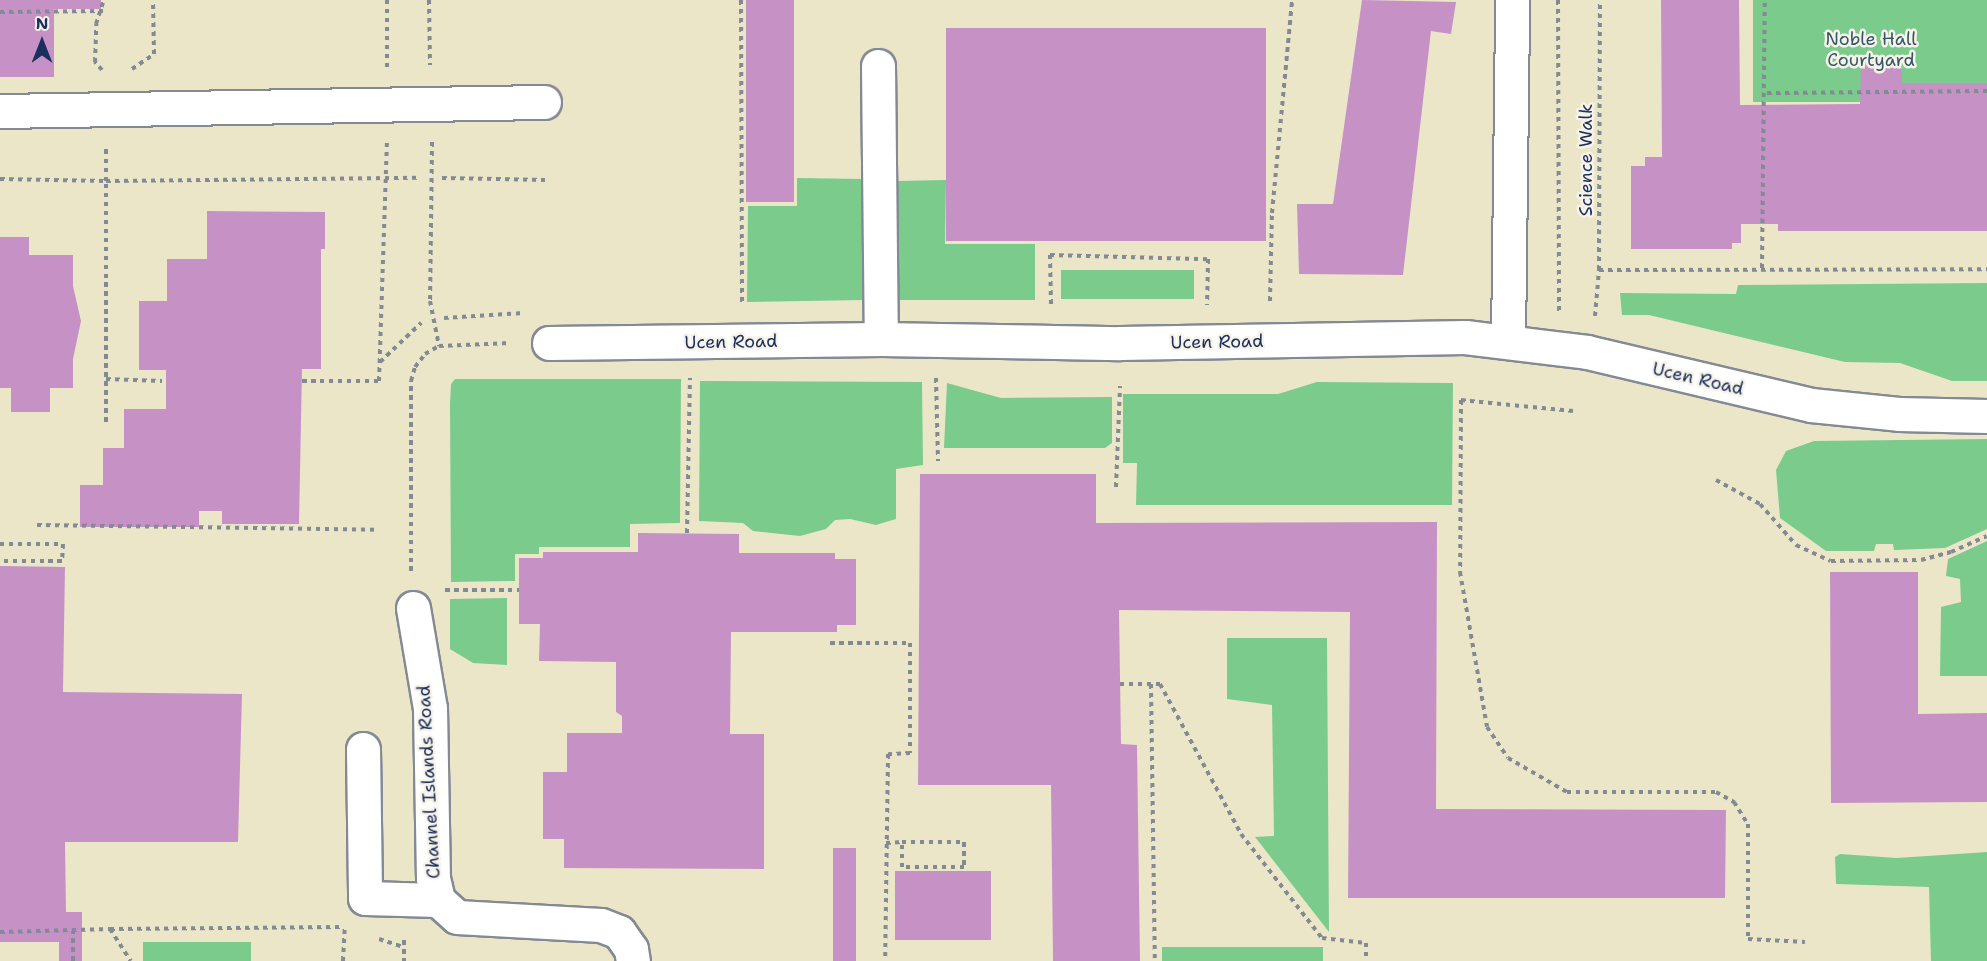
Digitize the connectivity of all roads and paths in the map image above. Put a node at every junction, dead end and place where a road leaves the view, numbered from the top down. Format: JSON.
{"nodes":[{"id":1,"x":104,"y":0,"type":"edge"},
{"id":2,"x":153,"y":0,"type":"edge"},
{"id":3,"x":387,"y":0,"type":"edge"},
{"id":4,"x":429,"y":0,"type":"edge"},
{"id":5,"x":741,"y":0,"type":"edge"},
{"id":6,"x":1292,"y":0,"type":"edge"},
{"id":7,"x":1512,"y":0,"type":"edge"},
{"id":8,"x":1558,"y":0,"type":"edge"},
{"id":9,"x":1600,"y":0,"type":"edge"},
{"id":10,"x":1766,"y":0,"type":"edge"},
{"id":11,"x":104,"y":11,"type":"junction"},
{"id":12,"x":0,"y":12,"type":"edge"},
{"id":13,"x":154,"y":54,"type":"dead end"},
{"id":14,"x":95,"y":62,"type":"dead end"},
{"id":15,"x":878,"y":66,"type":"dead end"},
{"id":16,"x":1987,"y":91,"type":"edge"},
{"id":17,"x":1767,"y":93,"type":"junction"},
{"id":18,"x":544,"y":102,"type":"dead end"},
{"id":19,"x":387,"y":104,"type":"junction"},
{"id":20,"x":432,"y":104,"type":"junction"},
{"id":21,"x":0,"y":111,"type":"edge"},
{"id":22,"x":418,"y":178,"type":"dead end"},
{"id":23,"x":442,"y":178,"type":"dead end"},
{"id":24,"x":0,"y":179,"type":"edge"},
{"id":25,"x":387,"y":179,"type":"junction"},
{"id":26,"x":545,"y":180,"type":"dead end"},
{"id":27,"x":106,"y":181,"type":"junction"},
{"id":28,"x":1762,"y":268,"type":"junction"},
{"id":29,"x":1987,"y":269,"type":"edge"},
{"id":30,"x":1599,"y":270,"type":"junction"},
{"id":31,"x":742,"y":308,"type":"dead end"},
{"id":32,"x":1051,"y":308,"type":"dead end"},
{"id":33,"x":1207,"y":308,"type":"dead end"},
{"id":34,"x":1269,"y":308,"type":"dead end"},
{"id":35,"x":525,"y":313,"type":"dead end"},
{"id":36,"x":444,"y":318,"type":"dead end"},
{"id":37,"x":1594,"y":320,"type":"dead end"},
{"id":38,"x":421,"y":324,"type":"dead end"},
{"id":39,"x":881,"y":339,"type":"junction"},
{"id":40,"x":1508,"y":341,"type":"junction"},
{"id":41,"x":549,"y":344,"type":"joint"},
{"id":42,"x":439,"y":346,"type":"junction"},
{"id":43,"x":1557,"y":346,"type":"junction"},
{"id":44,"x":379,"y":362,"type":"junction"},
{"id":45,"x":690,"y":371,"type":"dead end"},
{"id":46,"x":936,"y":372,"type":"dead end"},
{"id":47,"x":106,"y":379,"type":"junction"},
{"id":48,"x":162,"y":381,"type":"dead end"},
{"id":49,"x":302,"y":381,"type":"dead end"},
{"id":50,"x":1120,"y":386,"type":"dead end"},
{"id":51,"x":1573,"y":411,"type":"dead end"},
{"id":52,"x":1987,"y":416,"type":"edge"},
{"id":53,"x":106,"y":422,"type":"dead end"},
{"id":54,"x":938,"y":461,"type":"dead end"},
{"id":55,"x":1716,"y":480,"type":"dead end"},
{"id":56,"x":1116,"y":487,"type":"dead end"},
{"id":57,"x":37,"y":525,"type":"dead end"},
{"id":58,"x":378,"y":530,"type":"dead end"},
{"id":59,"x":687,"y":533,"type":"dead end"},
{"id":60,"x":1987,"y":536,"type":"edge"},
{"id":61,"x":0,"y":544,"type":"edge"},
{"id":62,"x":0,"y":561,"type":"edge"},
{"id":63,"x":441,"y":590,"type":"dead end"},
{"id":64,"x":519,"y":590,"type":"dead end"},
{"id":65,"x":412,"y":608,"type":"joint"},
{"id":66,"x":830,"y":643,"type":"dead end"},
{"id":67,"x":1120,"y":684,"type":"dead end"},
{"id":68,"x":1151,"y":684,"type":"junction"},
{"id":69,"x":363,"y":749,"type":"dead end"},
{"id":70,"x":902,"y":842,"type":"junction"},
{"id":71,"x":886,"y":843,"type":"junction"},
{"id":72,"x":438,"y":900,"type":"junction"},
{"id":73,"x":345,"y":927,"type":"junction"},
{"id":74,"x":110,"y":929,"type":"junction"},
{"id":75,"x":73,"y":931,"type":"junction"},
{"id":76,"x":354,"y":931,"type":"dead end"},
{"id":77,"x":0,"y":932,"type":"edge"},
{"id":78,"x":374,"y":937,"type":"dead end"},
{"id":79,"x":404,"y":940,"type":"dead end"},
{"id":80,"x":1805,"y":942,"type":"dead end"},
{"id":81,"x":404,"y":947,"type":"junction"},
{"id":82,"x":73,"y":961,"type":"edge"},
{"id":83,"x":131,"y":961,"type":"edge"},
{"id":84,"x":343,"y":961,"type":"edge"},
{"id":85,"x":404,"y":961,"type":"edge"},
{"id":86,"x":633,"y":961,"type":"edge"},
{"id":87,"x":885,"y":961,"type":"edge"},
{"id":88,"x":1155,"y":961,"type":"edge"},
{"id":89,"x":1366,"y":961,"type":"edge"}],
"edges":[{"from":1,"to":11,"type":"path"},
{"from":2,"to":13,"type":"path"},
{"from":3,"to":19,"type":"path"},
{"from":4,"to":20,"type":"path"},
{"from":5,"to":31,"type":"path"},
{"from":6,"to":34,"type":"path"},
{"from":7,"to":40,"type":"street"},
{"from":8,"to":43,"type":"path"},
{"from":9,"to":30,"type":"path","name":"Science Walk"},
{"from":10,"to":17,"type":"path"},
{"from":11,"to":12,"type":"path"},
{"from":11,"to":14,"type":"path"},
{"from":15,"to":39,"type":"street"},
{"from":16,"to":17,"type":"path"},
{"from":17,"to":28,"type":"path"},
{"from":18,"to":20,"type":"street"},
{"from":19,"to":20,"type":"street"},
{"from":19,"to":21,"type":"street"},
{"from":20,"to":42,"type":"path"},
{"from":22,"to":25,"type":"path"},
{"from":23,"to":26,"type":"path"},
{"from":24,"to":27,"type":"path"},
{"from":25,"to":27,"type":"path"},
{"from":25,"to":44,"type":"path"},
{"from":27,"to":47,"type":"path"},
{"from":28,"to":29,"type":"path"},
{"from":28,"to":30,"type":"path"},
{"from":30,"to":37,"type":"path","name":"Science Walk"},
{"from":32,"to":33,"type":"path"},
{"from":35,"to":36,"type":"path"},
{"from":38,"to":44,"type":"path"},
{"from":39,"to":40,"type":"street","name":"Ucen Road"},
{"from":39,"to":41,"type":"street","name":"Ucen Road"},
{"from":40,"to":43,"type":"street","name":"Ucen Road"},
{"from":41,"to":42,"type":"path"},
{"from":42,"to":65,"type":"path"},
{"from":43,"to":52,"type":"street","name":"Ucen Road"},
{"from":44,"to":49,"type":"path"},
{"from":45,"to":59,"type":"path"},
{"from":46,"to":54,"type":"path"},
{"from":47,"to":48,"type":"path"},
{"from":47,"to":53,"type":"path"},
{"from":50,"to":56,"type":"path"},
{"from":51,"to":80,"type":"path"},
{"from":55,"to":60,"type":"path"},
{"from":57,"to":58,"type":"path"},
{"from":61,"to":62,"type":"path"},
{"from":63,"to":64,"type":"path"},
{"from":65,"to":72,"type":"street","name":"Channel Islands Road"},
{"from":66,"to":71,"type":"path"},
{"from":67,"to":68,"type":"path"},
{"from":68,"to":88,"type":"path"},
{"from":68,"to":89,"type":"path"},
{"from":69,"to":72,"type":"street"},
{"from":70,"to":70,"type":"path"},
{"from":70,"to":71,"type":"path"},
{"from":71,"to":87,"type":"path"},
{"from":72,"to":86,"type":"street","name":"Channel Islands Road"},
{"from":73,"to":74,"type":"path"},
{"from":73,"to":76,"type":"path"},
{"from":73,"to":84,"type":"path"},
{"from":74,"to":75,"type":"path"},
{"from":74,"to":83,"type":"path"},
{"from":75,"to":77,"type":"path"},
{"from":75,"to":82,"type":"path"},
{"from":78,"to":81,"type":"path"},
{"from":79,"to":81,"type":"path"},
{"from":81,"to":85,"type":"path"}]}
